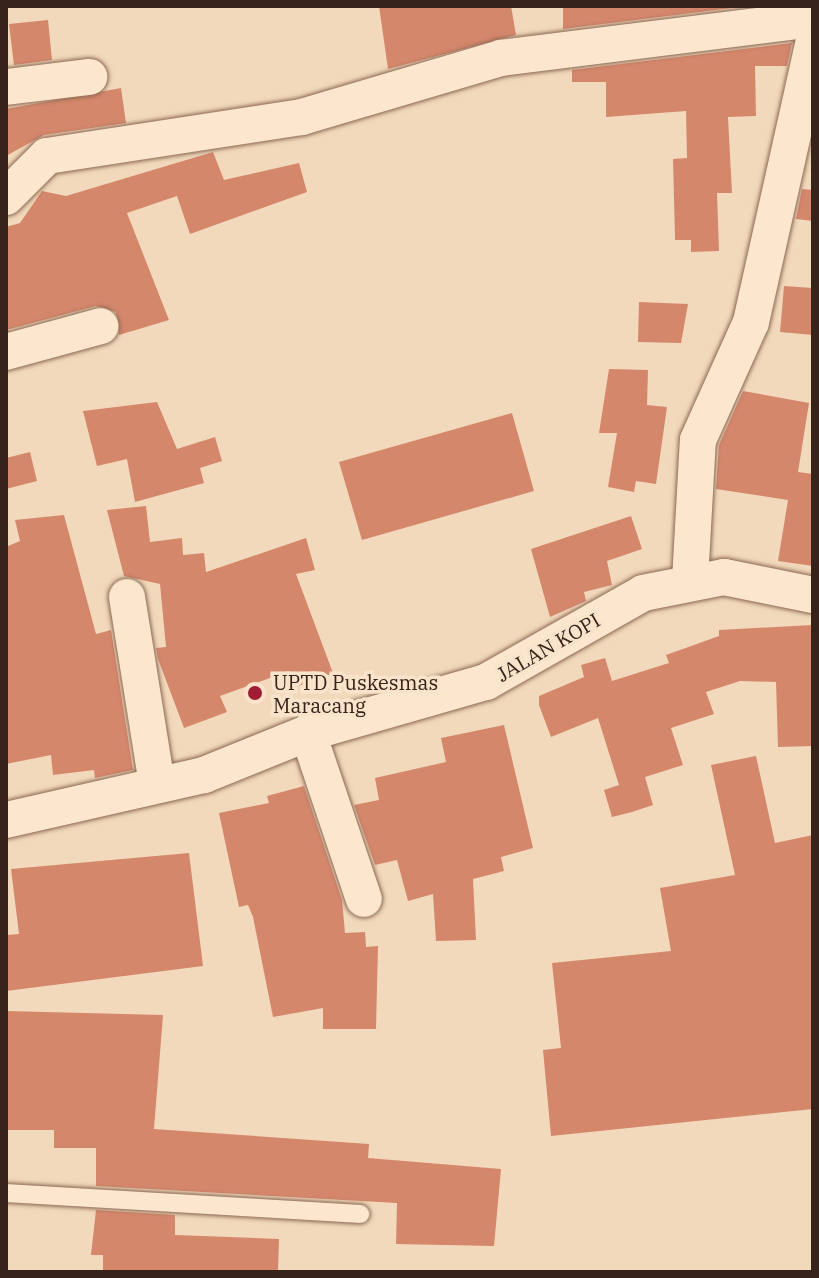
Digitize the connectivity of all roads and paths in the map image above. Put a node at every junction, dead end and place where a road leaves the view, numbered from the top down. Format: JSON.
{"nodes":[{"id":1,"x":813,"y":19,"type":"edge"},
{"id":2,"x":635,"y":21,"type":"edge"},
{"id":3,"x":813,"y":44,"type":"edge"},
{"id":4,"x":89,"y":77,"type":"dead end"},
{"id":5,"x":6,"y":87,"type":"edge"},
{"id":6,"x":6,"y":197,"type":"edge"},
{"id":7,"x":101,"y":326,"type":"dead end"},
{"id":8,"x":6,"y":352,"type":"edge"},
{"id":9,"x":690,"y":581,"type":"junction"},
{"id":10,"x":813,"y":595,"type":"edge"},
{"id":11,"x":127,"y":597,"type":"dead end"},
{"id":12,"x":308,"y":733,"type":"junction"},
{"id":13,"x":157,"y":785,"type":"junction"},
{"id":14,"x":6,"y":820,"type":"edge"},
{"id":15,"x":364,"y":899,"type":"dead end"},
{"id":16,"x":6,"y":1193,"type":"edge"},
{"id":17,"x":360,"y":1214,"type":"dead end"}],
"edges":[{"from":1,"to":2,"type":"street"},
{"from":2,"to":6,"type":"street"},
{"from":3,"to":9,"type":"street"},
{"from":4,"to":5,"type":"street"},
{"from":7,"to":8,"type":"street"},
{"from":9,"to":10,"type":"street","name":"JALAN KOPI"},
{"from":9,"to":12,"type":"street","name":"JALAN KOPI"},
{"from":11,"to":13,"type":"street"},
{"from":12,"to":13,"type":"street","name":"JALAN KOPI"},
{"from":12,"to":15,"type":"street"},
{"from":13,"to":14,"type":"street","name":"JALAN KOPI"},
{"from":16,"to":17,"type":"lane"}]}
